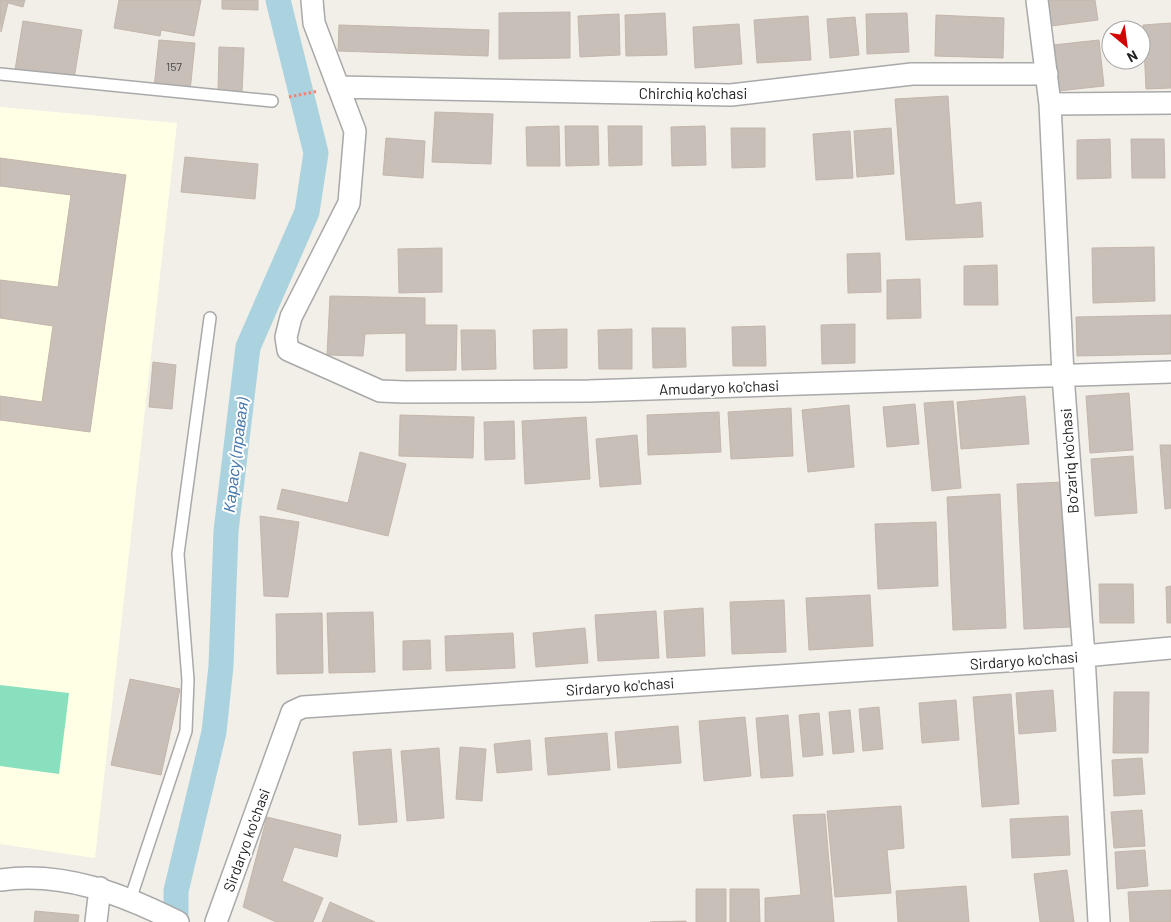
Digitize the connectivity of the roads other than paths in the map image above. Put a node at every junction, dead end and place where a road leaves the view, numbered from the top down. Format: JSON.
{"nodes":[{"id":1,"x":312,"y":0,"type":"edge"},
{"id":2,"x":1037,"y":0,"type":"edge"},
{"id":3,"x":0,"y":74,"type":"edge"},
{"id":4,"x":1047,"y":74,"type":"junction"},
{"id":5,"x":338,"y":87,"type":"junction"},
{"id":6,"x":272,"y":101,"type":"road end"},
{"id":7,"x":1171,"y":103,"type":"edge"},
{"id":8,"x":1050,"y":104,"type":"junction"},
{"id":9,"x":210,"y":318,"type":"dead end"},
{"id":10,"x":1171,"y":372,"type":"edge"},
{"id":11,"x":1063,"y":375,"type":"junction"},
{"id":12,"x":1171,"y":648,"type":"edge"},
{"id":13,"x":1084,"y":656,"type":"junction"},
{"id":14,"x":0,"y":880,"type":"edge"},
{"id":15,"x":100,"y":888,"type":"junction"},
{"id":16,"x":138,"y":903,"type":"junction"},
{"id":17,"x":96,"y":922,"type":"edge"},
{"id":18,"x":178,"y":922,"type":"edge"},
{"id":19,"x":216,"y":922,"type":"edge"},
{"id":20,"x":1099,"y":922,"type":"edge"}],
"edges":[{"from":1,"to":5,"type":"street"},
{"from":2,"to":4,"type":"street","name":"Bo'zariq ko'chasi"},
{"from":3,"to":6,"type":"lane"},
{"from":4,"to":5,"type":"street","name":"Chirchiq ko'chasi"},
{"from":4,"to":8,"type":"street","name":"Bo'zariq ko'chasi"},
{"from":5,"to":11,"type":"street","name":"Amudaryo ko'chasi"},
{"from":7,"to":8,"type":"street"},
{"from":8,"to":11,"type":"street","name":"Bo'zariq ko'chasi"},
{"from":9,"to":16,"type":"lane"},
{"from":10,"to":11,"type":"street","name":"Amudaryo ko'chasi"},
{"from":11,"to":13,"type":"street","name":"Bo'zariq ko'chasi"},
{"from":12,"to":13,"type":"street","name":"Sirdaryo ko'chasi"},
{"from":13,"to":19,"type":"street","name":"Sirdaryo ko'chasi"},
{"from":13,"to":20,"type":"street","name":"Bo'zariq ko'chasi"},
{"from":14,"to":15,"type":"street"},
{"from":15,"to":16,"type":"street"},
{"from":15,"to":17,"type":"street"},
{"from":16,"to":18,"type":"street"}]}
